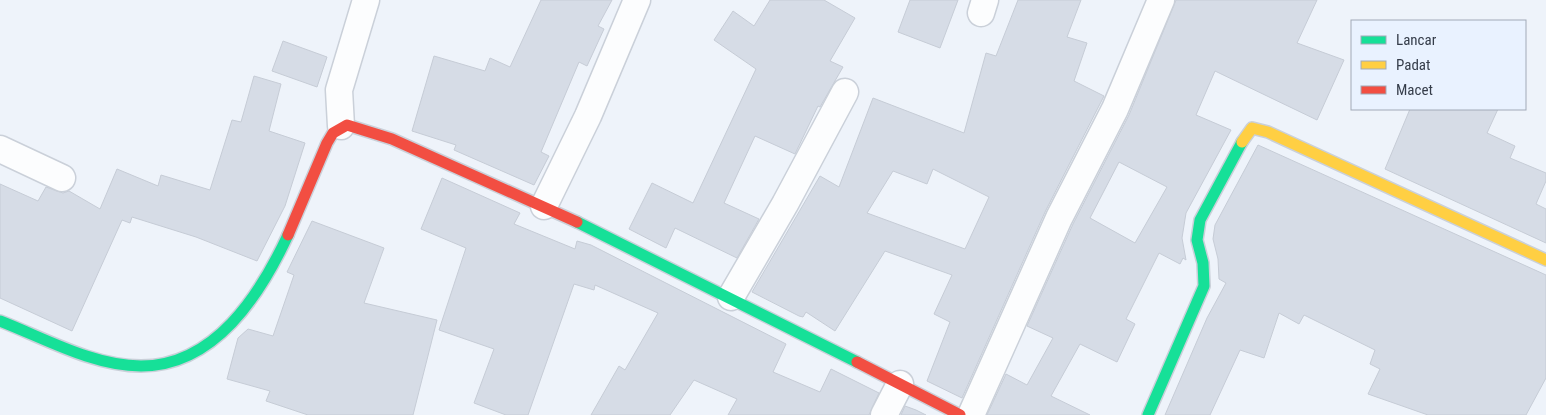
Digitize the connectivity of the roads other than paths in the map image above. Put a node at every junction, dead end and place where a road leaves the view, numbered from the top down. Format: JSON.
{"nodes":[{"id":1,"x":366,"y":0,"type":"edge"},
{"id":2,"x":637,"y":0,"type":"edge"},
{"id":3,"x":1161,"y":0,"type":"edge"},
{"id":4,"x":845,"y":92,"type":"dead end"},
{"id":5,"x":341,"y":126,"type":"junction"},
{"id":6,"x":0,"y":149,"type":"edge"},
{"id":7,"x":62,"y":178,"type":"dead end"},
{"id":8,"x":544,"y":206,"type":"junction"},
{"id":9,"x":1546,"y":260,"type":"edge"},
{"id":10,"x":731,"y":297,"type":"junction"},
{"id":11,"x":0,"y":322,"type":"edge"},
{"id":12,"x":900,"y":384,"type":"junction"},
{"id":13,"x":884,"y":415,"type":"edge"},
{"id":14,"x":960,"y":415,"type":"edge"},
{"id":15,"x":971,"y":415,"type":"edge"},
{"id":16,"x":1148,"y":415,"type":"edge"}],
"edges":[{"from":1,"to":5,"type":"street"},
{"from":2,"to":8,"type":"street"},
{"from":3,"to":15,"type":"street"},
{"from":4,"to":10,"type":"street"},
{"from":5,"to":8,"type":"street"},
{"from":5,"to":11,"type":"street"},
{"from":6,"to":7,"type":"street"},
{"from":8,"to":10,"type":"street"},
{"from":9,"to":16,"type":"street"},
{"from":10,"to":12,"type":"street"},
{"from":12,"to":13,"type":"street"},
{"from":12,"to":14,"type":"street"}]}
